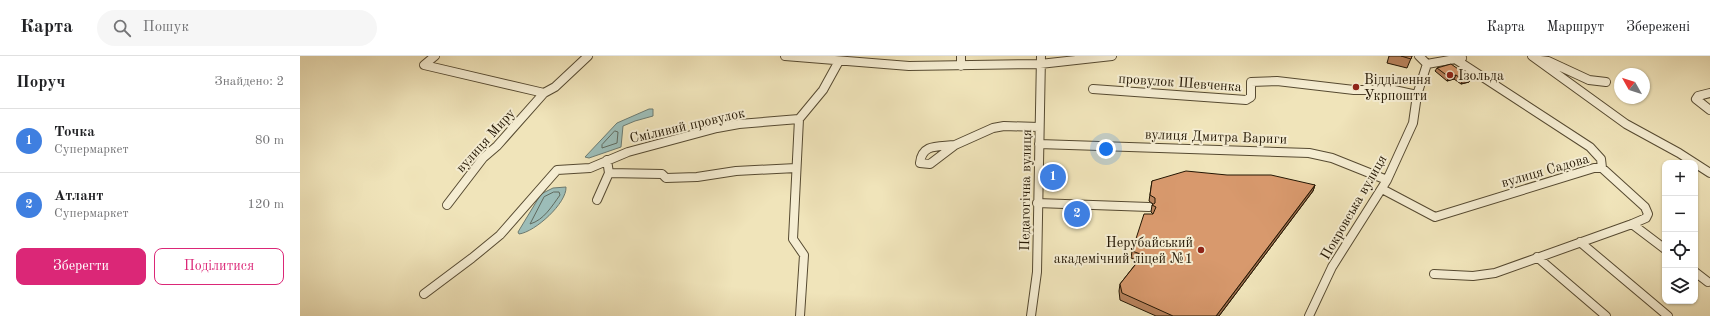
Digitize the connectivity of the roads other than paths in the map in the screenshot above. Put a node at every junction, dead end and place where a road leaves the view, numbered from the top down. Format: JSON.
{"nodes":[{"id":1,"x":435,"y":56,"type":"edge"},
{"id":2,"x":588,"y":56,"type":"edge"},
{"id":3,"x":785,"y":56,"type":"edge"},
{"id":4,"x":961,"y":56,"type":"edge"},
{"id":5,"x":1112,"y":56,"type":"edge"},
{"id":6,"x":1419,"y":56,"type":"edge"},
{"id":7,"x":1458,"y":58,"type":"edge"},
{"id":8,"x":1536,"y":58,"type":"edge"},
{"id":9,"x":1041,"y":60,"type":"edge"},
{"id":10,"x":839,"y":61,"type":"junction"},
{"id":11,"x":1428,"y":64,"type":"junction"},
{"id":12,"x":961,"y":66,"type":"junction"},
{"id":13,"x":1606,"y":82,"type":"dead end"},
{"id":14,"x":1093,"y":89,"type":"dead end"},
{"id":15,"x":544,"y":93,"type":"junction"},
{"id":16,"x":1710,"y":93,"type":"edge"},
{"id":17,"x":1417,"y":95,"type":"junction"},
{"id":18,"x":1710,"y":110,"type":"edge"},
{"id":19,"x":799,"y":119,"type":"junction"},
{"id":20,"x":1039,"y":127,"type":"junction"},
{"id":21,"x":956,"y":144,"type":"dead end"},
{"id":22,"x":1038,"y":144,"type":"junction"},
{"id":23,"x":607,"y":160,"type":"junction"},
{"id":24,"x":796,"y":168,"type":"junction"},
{"id":25,"x":1602,"y":168,"type":"junction"},
{"id":26,"x":608,"y":173,"type":"junction"},
{"id":27,"x":1710,"y":173,"type":"edge"},
{"id":28,"x":1387,"y":180,"type":"junction"},
{"id":29,"x":1382,"y":189,"type":"junction"},
{"id":30,"x":597,"y":200,"type":"dead end"},
{"id":31,"x":1037,"y":203,"type":"junction"},
{"id":32,"x":447,"y":205,"type":"dead end"},
{"id":33,"x":1148,"y":207,"type":"dead end"},
{"id":34,"x":1632,"y":224,"type":"junction"},
{"id":35,"x":1580,"y":242,"type":"junction"},
{"id":36,"x":1662,"y":247,"type":"edge"},
{"id":37,"x":1537,"y":257,"type":"junction"},
{"id":38,"x":1434,"y":274,"type":"dead end"},
{"id":39,"x":1698,"y":274,"type":"edge"},
{"id":40,"x":1708,"y":282,"type":"dead end"},
{"id":41,"x":424,"y":294,"type":"dead end"},
{"id":42,"x":800,"y":316,"type":"edge"},
{"id":43,"x":1031,"y":316,"type":"edge"},
{"id":44,"x":1309,"y":316,"type":"edge"},
{"id":45,"x":1606,"y":316,"type":"edge"},
{"id":46,"x":1668,"y":316,"type":"edge"}],
"edges":[{"from":1,"to":15,"type":"street","name":"вулиця Миру"},
{"from":2,"to":15,"type":"street","name":"вулиця Миру"},
{"from":3,"to":10,"type":"street"},
{"from":4,"to":12,"type":"street"},
{"from":5,"to":9,"type":"street"},
{"from":6,"to":11,"type":"street"},
{"from":7,"to":11,"type":"street"},
{"from":7,"to":25,"type":"street"},
{"from":8,"to":13,"type":"street"},
{"from":8,"to":27,"type":"street"},
{"from":9,"to":12,"type":"street"},
{"from":9,"to":20,"type":"street","name":"Педагогічна вулиця"},
{"from":10,"to":12,"type":"street"},
{"from":10,"to":19,"type":"street"},
{"from":11,"to":17,"type":"street","name":"Покровська вулиця"},
{"from":14,"to":17,"type":"street","name":"провулок Шевченка"},
{"from":15,"to":32,"type":"street","name":"вулиця Миру"},
{"from":16,"to":18,"type":"street"},
{"from":17,"to":28,"type":"street","name":"Покровська вулиця"},
{"from":19,"to":23,"type":"street","name":"Сміливий провулок"},
{"from":19,"to":24,"type":"street"},
{"from":20,"to":21,"type":"street"},
{"from":20,"to":22,"type":"street","name":"Педагогічна вулиця"},
{"from":22,"to":28,"type":"street","name":"вулиця Дмитра Вариги"},
{"from":22,"to":31,"type":"street","name":"Педагогічна вулиця"},
{"from":23,"to":26,"type":"street"},
{"from":23,"to":41,"type":"street","name":"Сміливий провулок"},
{"from":24,"to":26,"type":"street"},
{"from":24,"to":42,"type":"street"},
{"from":25,"to":29,"type":"street","name":"вулиця Садова"},
{"from":25,"to":34,"type":"street","name":"вулиця Садова"},
{"from":26,"to":30,"type":"street"},
{"from":28,"to":29,"type":"street","name":"Покровська вулиця"},
{"from":29,"to":44,"type":"street","name":"Покровська вулиця"},
{"from":31,"to":33,"type":"street"},
{"from":31,"to":43,"type":"street","name":"Педагогічна вулиця"},
{"from":34,"to":35,"type":"street","name":"вулиця Садова"},
{"from":34,"to":36,"type":"street"},
{"from":35,"to":37,"type":"street","name":"вулиця Садова"},
{"from":35,"to":46,"type":"street"},
{"from":37,"to":38,"type":"street","name":"вулиця Садова"},
{"from":37,"to":45,"type":"street"},
{"from":39,"to":40,"type":"street"}]}
